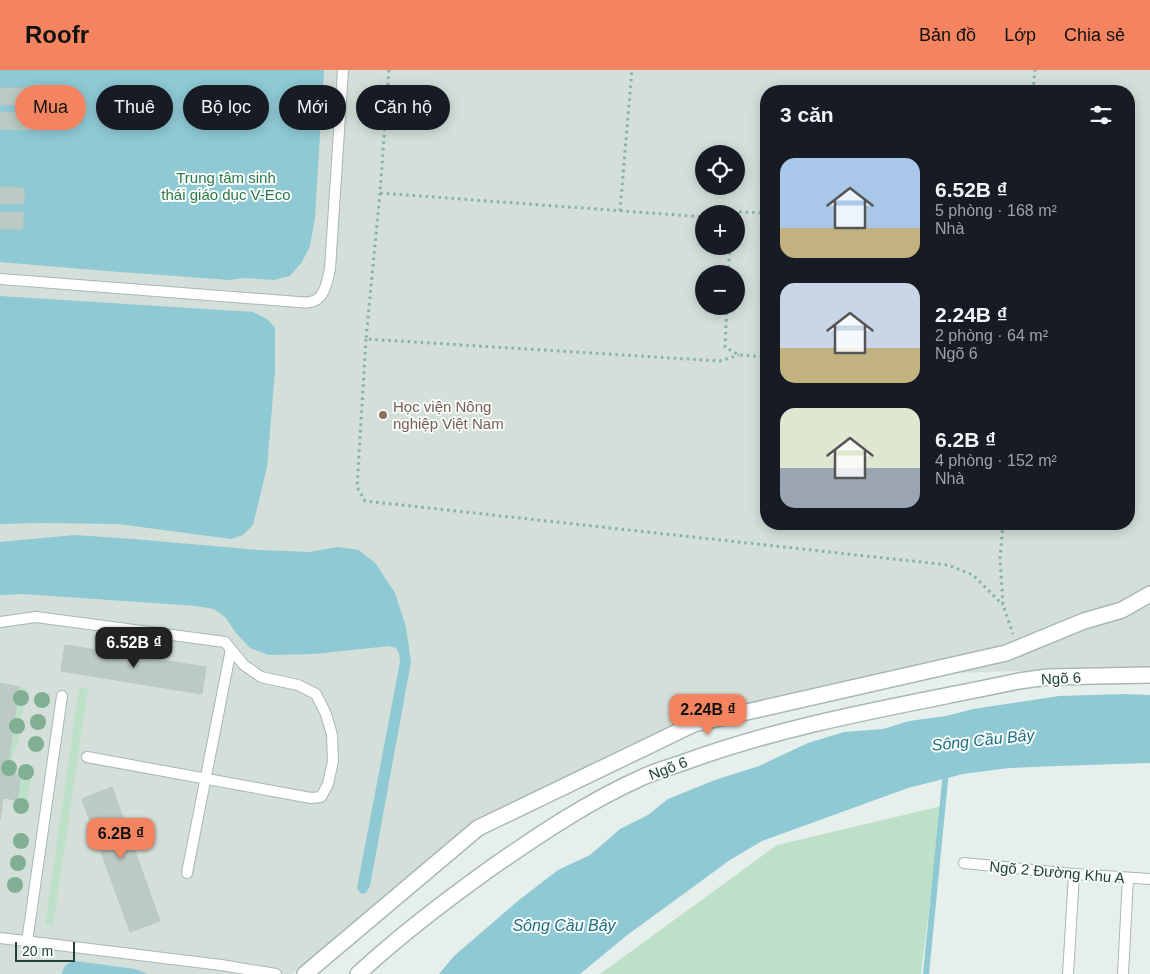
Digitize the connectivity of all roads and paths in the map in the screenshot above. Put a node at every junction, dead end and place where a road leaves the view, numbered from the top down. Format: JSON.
{"nodes":[{"id":1,"x":343,"y":70,"type":"edge"},
{"id":2,"x":389,"y":70,"type":"edge"},
{"id":3,"x":632,"y":70,"type":"edge"},
{"id":4,"x":1035,"y":70,"type":"edge"},
{"id":5,"x":1034,"y":85,"type":"edge"},
{"id":6,"x":380,"y":193,"type":"junction"},
{"id":7,"x":620,"y":211,"type":"junction"},
{"id":8,"x":745,"y":212,"type":"edge"},
{"id":9,"x":760,"y":213,"type":"edge"},
{"id":10,"x":695,"y":217,"type":"edge"},
{"id":11,"x":0,"y":279,"type":"edge"},
{"id":12,"x":727,"y":315,"type":"edge"},
{"id":13,"x":366,"y":339,"type":"junction"},
{"id":14,"x":739,"y":355,"type":"junction"},
{"id":15,"x":760,"y":357,"type":"edge"},
{"id":16,"x":1002,"y":530,"type":"edge"},
{"id":17,"x":1150,"y":594,"type":"edge"},
{"id":18,"x":1003,"y":605,"type":"junction"},
{"id":19,"x":0,"y":622,"type":"edge"},
{"id":20,"x":1018,"y":648,"type":"junction"},
{"id":21,"x":231,"y":649,"type":"junction"},
{"id":22,"x":1150,"y":675,"type":"edge"},
{"id":23,"x":62,"y":696,"type":"dead end"},
{"id":24,"x":87,"y":757,"type":"dead end"},
{"id":25,"x":206,"y":779,"type":"junction"},
{"id":26,"x":964,"y":863,"type":"dead end"},
{"id":27,"x":187,"y":873,"type":"dead end"},
{"id":28,"x":1074,"y":874,"type":"junction"},
{"id":29,"x":1128,"y":878,"type":"junction"},
{"id":30,"x":1150,"y":878,"type":"edge"},
{"id":31,"x":0,"y":938,"type":"edge"},
{"id":32,"x":27,"y":942,"type":"junction"},
{"id":33,"x":276,"y":974,"type":"edge"},
{"id":34,"x":305,"y":974,"type":"edge"},
{"id":35,"x":358,"y":974,"type":"edge"},
{"id":36,"x":1068,"y":974,"type":"edge"},
{"id":37,"x":1123,"y":974,"type":"edge"}],
"edges":[{"from":1,"to":11,"type":"lane"},
{"from":2,"to":6,"type":"path"},
{"from":3,"to":7,"type":"path"},
{"from":4,"to":5,"type":"path"},
{"from":6,"to":7,"type":"path"},
{"from":6,"to":13,"type":"path"},
{"from":7,"to":10,"type":"path"},
{"from":8,"to":9,"type":"path"},
{"from":12,"to":14,"type":"path"},
{"from":13,"to":14,"type":"path"},
{"from":13,"to":18,"type":"path"},
{"from":14,"to":15,"type":"path"},
{"from":16,"to":18,"type":"path"},
{"from":17,"to":20,"type":"street"},
{"from":18,"to":20,"type":"path"},
{"from":19,"to":21,"type":"lane"},
{"from":20,"to":34,"type":"street"},
{"from":21,"to":25,"type":"lane"},
{"from":21,"to":25,"type":"lane"},
{"from":22,"to":35,"type":"street","name":"Ngõ 6"},
{"from":23,"to":32,"type":"lane"},
{"from":24,"to":25,"type":"lane"},
{"from":25,"to":27,"type":"lane"},
{"from":26,"to":28,"type":"lane","name":"Ngõ 2 Đường Khu A"},
{"from":28,"to":29,"type":"lane","name":"Ngõ 2 Đường Khu A"},
{"from":28,"to":36,"type":"lane"},
{"from":29,"to":30,"type":"lane","name":"Ngõ 2 Đường Khu A"},
{"from":29,"to":37,"type":"lane"},
{"from":31,"to":32,"type":"lane"},
{"from":32,"to":33,"type":"lane"}]}
